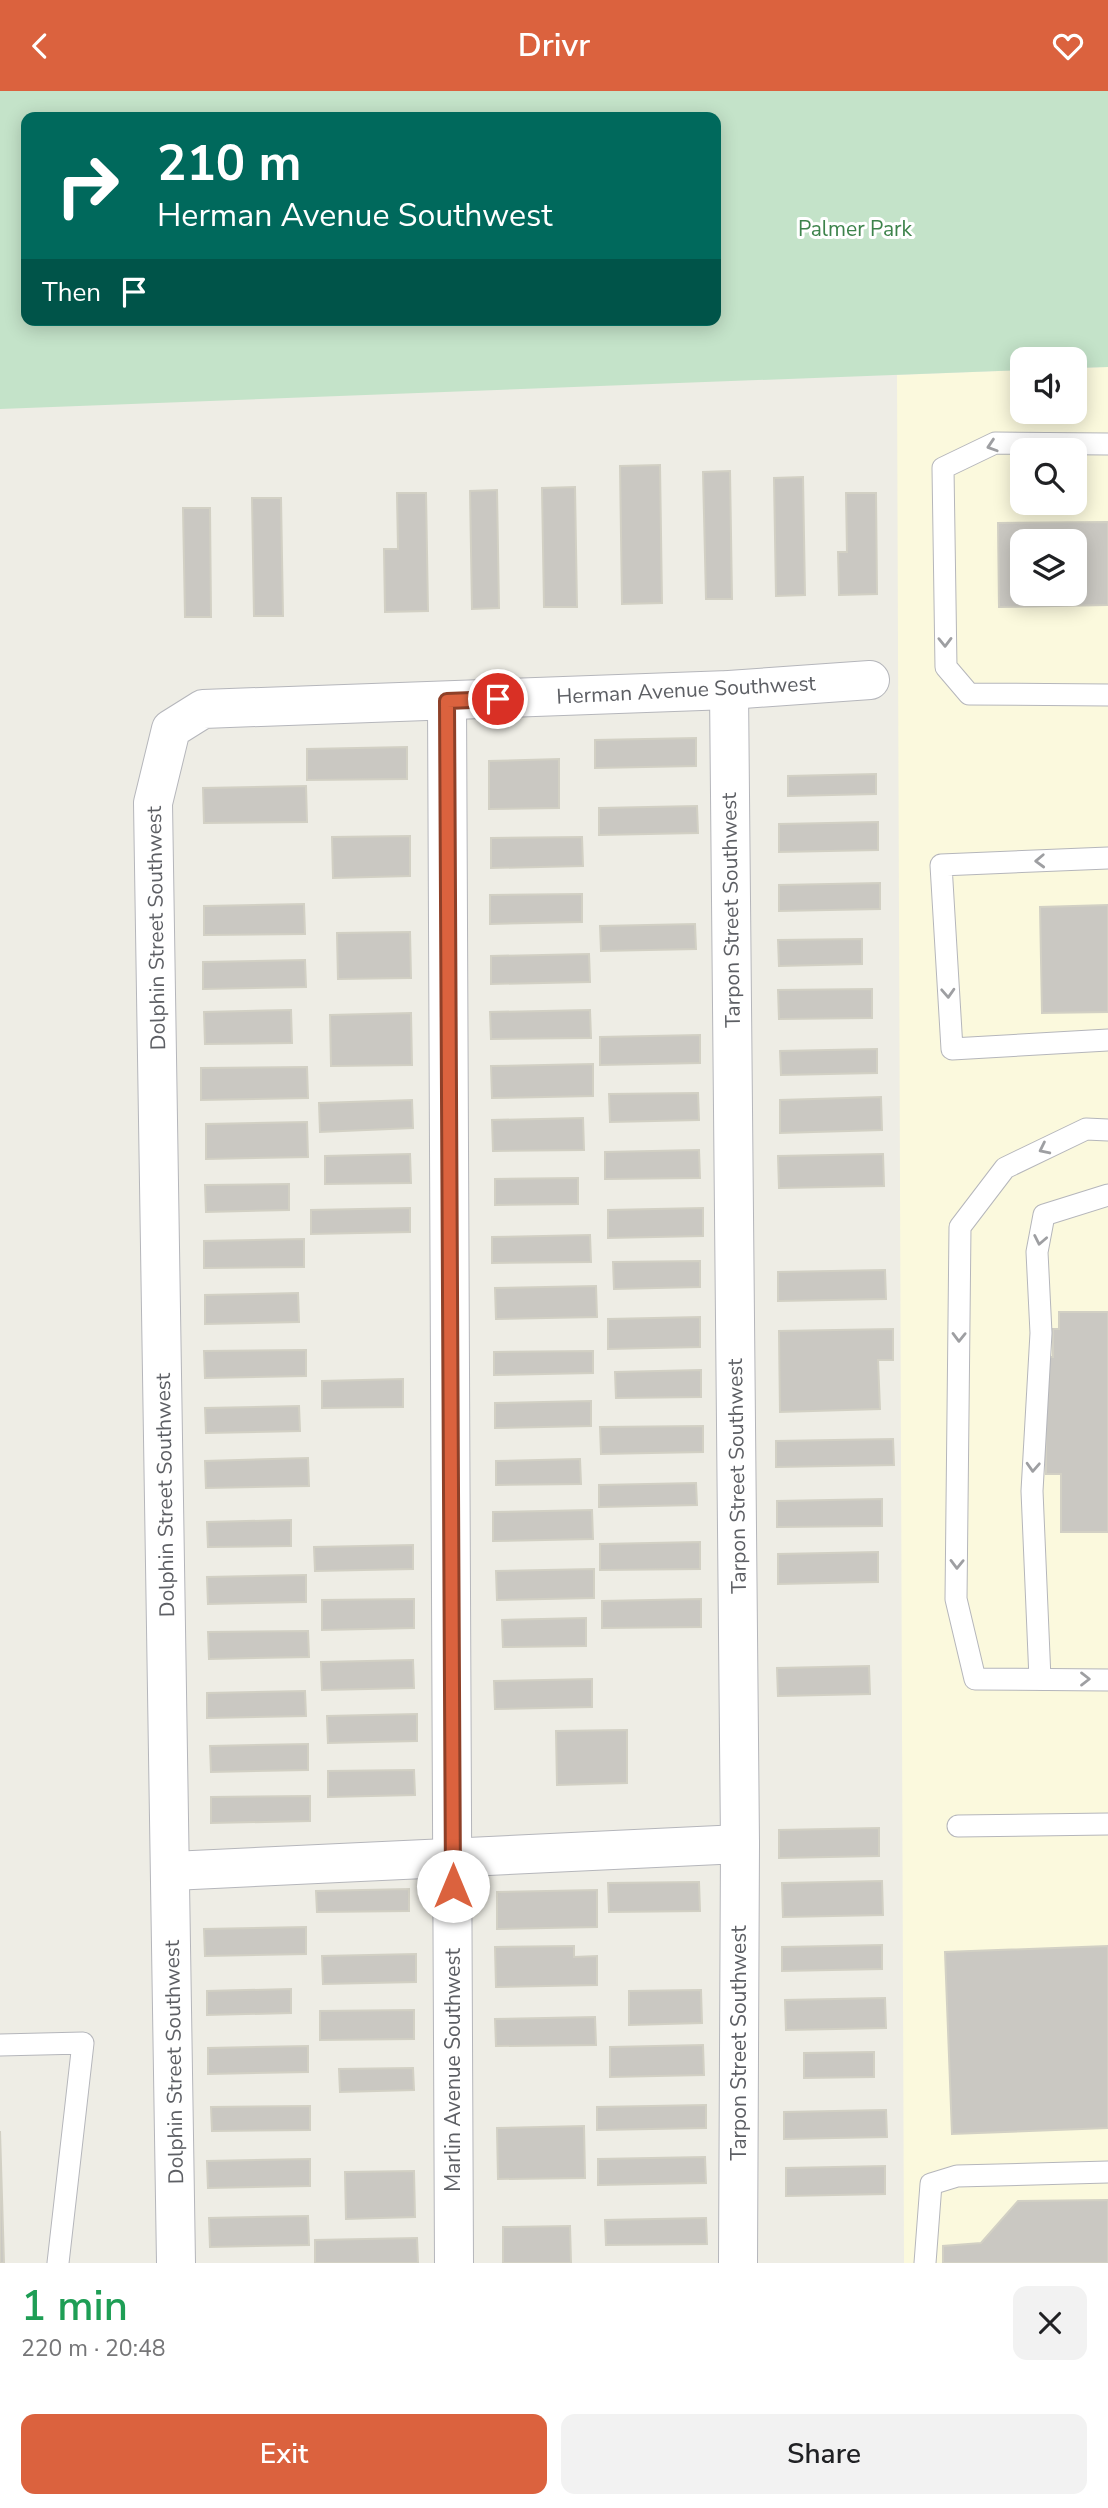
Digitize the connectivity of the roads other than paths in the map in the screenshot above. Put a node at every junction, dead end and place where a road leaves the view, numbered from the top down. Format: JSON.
{"nodes":[{"id":1,"x":1108,"y":444,"type":"edge"},
{"id":2,"x":870,"y":680,"type":"dead end"},
{"id":3,"x":729,"y":690,"type":"junction"},
{"id":4,"x":1108,"y":695,"type":"edge"},
{"id":5,"x":447,"y":701,"type":"junction"},
{"id":6,"x":171,"y":729,"type":"joint"},
{"id":7,"x":1108,"y":858,"type":"edge"},
{"id":8,"x":1108,"y":1040,"type":"edge"},
{"id":9,"x":1108,"y":1130,"type":"edge"},
{"id":10,"x":1108,"y":1195,"type":"edge"},
{"id":11,"x":1040,"y":1679,"type":"junction"},
{"id":12,"x":1108,"y":1680,"type":"edge"},
{"id":13,"x":1108,"y":1824,"type":"edge"},
{"id":14,"x":958,"y":1826,"type":"dead end"},
{"id":15,"x":740,"y":1844,"type":"junction"},
{"id":16,"x":454,"y":1860,"type":"junction"},
{"id":17,"x":172,"y":1871,"type":"junction"},
{"id":18,"x":0,"y":2045,"type":"edge"},
{"id":19,"x":1108,"y":2172,"type":"edge"},
{"id":20,"x":58,"y":2263,"type":"edge"},
{"id":21,"x":176,"y":2263,"type":"edge"},
{"id":22,"x":454,"y":2263,"type":"edge"},
{"id":23,"x":738,"y":2263,"type":"edge"},
{"id":24,"x":925,"y":2263,"type":"edge"}],
"edges":[{"from":1,"to":4,"type":"lane","one_way":true},
{"from":2,"to":3,"type":"street","name":"Herman Avenue Southwest"},
{"from":3,"to":5,"type":"street","name":"Herman Avenue Southwest"},
{"from":3,"to":15,"type":"street","name":"Tarpon Street Southwest"},
{"from":5,"to":6,"type":"street","name":"Herman Avenue Southwest"},
{"from":5,"to":16,"type":"street","name":"Marlin Avenue Southwest"},
{"from":6,"to":17,"type":"street","name":"Dolphin Street Southwest"},
{"from":7,"to":8,"type":"lane","one_way":true},
{"from":9,"to":11,"type":"lane","one_way":true},
{"from":10,"to":11,"type":"lane","one_way":true},
{"from":11,"to":12,"type":"lane","one_way":true},
{"from":13,"to":14,"type":"lane"},
{"from":15,"to":16,"type":"street"},
{"from":15,"to":23,"type":"street","name":"Tarpon Street Southwest"},
{"from":16,"to":17,"type":"street"},
{"from":16,"to":22,"type":"street","name":"Marlin Avenue Southwest"},
{"from":17,"to":21,"type":"street","name":"Dolphin Street Southwest"},
{"from":18,"to":20,"type":"lane"},
{"from":19,"to":24,"type":"lane"}]}
